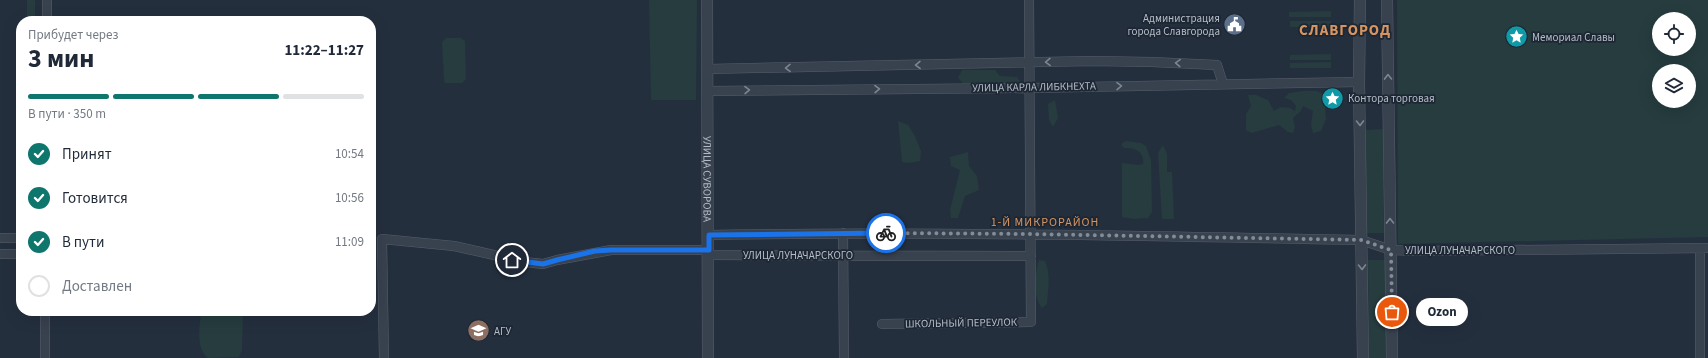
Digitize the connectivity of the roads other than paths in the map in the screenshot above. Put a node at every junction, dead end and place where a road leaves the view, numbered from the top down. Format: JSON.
{"nodes":[{"id":1,"x":47,"y":0,"type":"edge"},
{"id":2,"x":707,"y":0,"type":"edge"},
{"id":3,"x":1029,"y":0,"type":"edge"},
{"id":4,"x":1360,"y":0,"type":"edge"},
{"id":5,"x":1387,"y":0,"type":"edge"},
{"id":6,"x":47,"y":16,"type":"edge"},
{"id":7,"x":1030,"y":62,"type":"junction"},
{"id":8,"x":708,"y":69,"type":"junction"},
{"id":9,"x":1359,"y":82,"type":"junction"},
{"id":10,"x":1223,"y":84,"type":"junction"},
{"id":11,"x":1030,"y":88,"type":"junction"},
{"id":12,"x":708,"y":91,"type":"junction"},
{"id":13,"x":843,"y":233,"type":"junction"},
{"id":14,"x":1030,"y":234,"type":"junction"},
{"id":15,"x":709,"y":235,"type":"junction"},
{"id":16,"x":0,"y":238,"type":"edge"},
{"id":17,"x":16,"y":238,"type":"edge"},
{"id":18,"x":1361,"y":240,"type":"junction"},
{"id":19,"x":1704,"y":248,"type":"edge"},
{"id":20,"x":1391,"y":250,"type":"junction"},
{"id":21,"x":709,"y":252,"type":"junction"},
{"id":22,"x":0,"y":254,"type":"edge"},
{"id":23,"x":16,"y":254,"type":"edge"},
{"id":24,"x":843,"y":255,"type":"junction"},
{"id":25,"x":1031,"y":256,"type":"junction"},
{"id":26,"x":45,"y":316,"type":"edge"},
{"id":27,"x":882,"y":324,"type":"dead end"},
{"id":28,"x":45,"y":358,"type":"edge"},
{"id":29,"x":384,"y":358,"type":"edge"},
{"id":30,"x":708,"y":358,"type":"edge"},
{"id":31,"x":844,"y":358,"type":"edge"},
{"id":32,"x":1363,"y":358,"type":"edge"},
{"id":33,"x":1392,"y":358,"type":"edge"},
{"id":34,"x":1700,"y":358,"type":"edge"}],
"edges":[{"from":1,"to":6,"type":"street"},
{"from":2,"to":8,"type":"street","name":"УЛИЦА СУВОРОВА"},
{"from":3,"to":7,"type":"street","name":"ШКОЛЬНЫЙ ПЕРЕУЛОК"},
{"from":4,"to":9,"type":"street"},
{"from":20,"to":5,"type":"street","one_way":true},
{"from":7,"to":8,"type":"street","one_way":true},
{"from":10,"to":7,"type":"street","one_way":true},
{"from":7,"to":11,"type":"street","name":"ШКОЛЬНЫЙ ПЕРЕУЛОК"},
{"from":8,"to":12,"type":"street","name":"УЛИЦА СУВОРОВА"},
{"from":9,"to":10,"type":"street","name":"УЛИЦА КАРЛА ЛИБКНЕХТА"},
{"from":9,"to":18,"type":"street","one_way":true},
{"from":11,"to":10,"type":"street","name":"УЛИЦА КАРЛА ЛИБКНЕХТА","one_way":true},
{"from":12,"to":11,"type":"street","name":"УЛИЦА КАРЛА ЛИБКНЕХТА","one_way":true},
{"from":11,"to":14,"type":"street","name":"ШКОЛЬНЫЙ ПЕРЕУЛОК"},
{"from":12,"to":15,"type":"street","name":"УЛИЦА СУВОРОВА"},
{"from":13,"to":14,"type":"street","name":"УЛИЦА ЛУНАЧАРСКОГО"},
{"from":13,"to":15,"type":"street","name":"УЛИЦА ЛУНАЧАРСКОГО"},
{"from":13,"to":24,"type":"street"},
{"from":14,"to":18,"type":"street","name":"УЛИЦА ЛУНАЧАРСКОГО"},
{"from":14,"to":25,"type":"street","name":"ШКОЛЬНЫЙ ПЕРЕУЛОК"},
{"from":15,"to":21,"type":"street","name":"УЛИЦА СУВОРОВА"},
{"from":16,"to":17,"type":"street"},
{"from":18,"to":20,"type":"street","name":"УЛИЦА ЛУНАЧАРСКОГО"},
{"from":18,"to":32,"type":"street","one_way":true},
{"from":19,"to":20,"type":"street","name":"УЛИЦА ЛУНАЧАРСКОГО"},
{"from":19,"to":34,"type":"street"},
{"from":20,"to":33,"type":"street"},
{"from":21,"to":24,"type":"street","name":"УЛИЦА ЛУНАЧАРСКОГО"},
{"from":21,"to":29,"type":"street","name":"УЛИЦА ЛУНАЧАРСКОГО"},
{"from":21,"to":30,"type":"street","name":"УЛИЦА СУВОРОВА"},
{"from":22,"to":23,"type":"street"},
{"from":24,"to":25,"type":"street","name":"УЛИЦА ЛУНАЧАРСКОГО"},
{"from":24,"to":31,"type":"street"},
{"from":25,"to":27,"type":"street","name":"ШКОЛЬНЫЙ ПЕРЕУЛОК"},
{"from":26,"to":28,"type":"street"}]}
